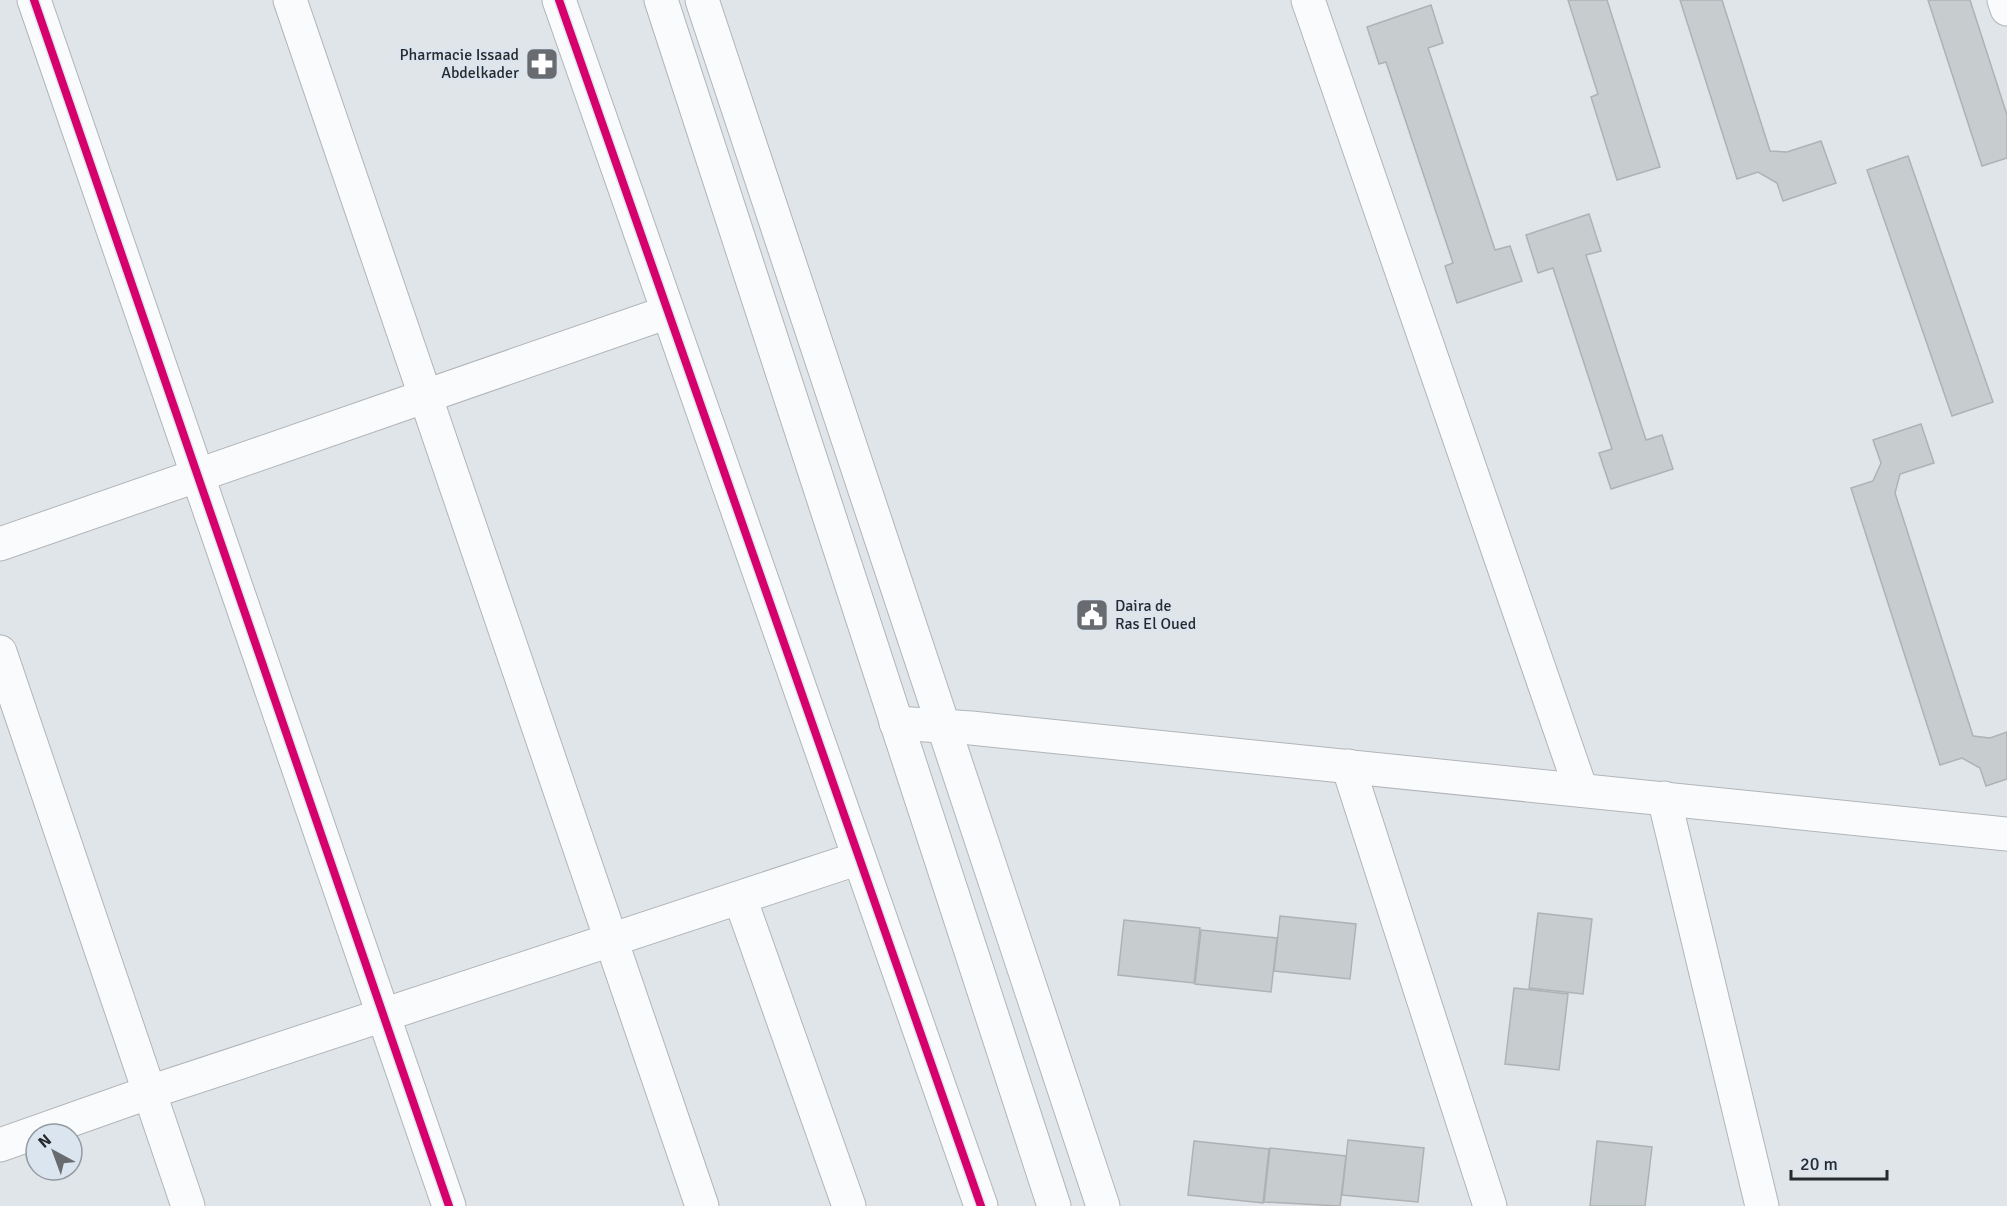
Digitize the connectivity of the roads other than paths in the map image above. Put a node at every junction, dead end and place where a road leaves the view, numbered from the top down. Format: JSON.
{"nodes":[{"id":1,"x":34,"y":0,"type":"edge"},
{"id":2,"x":290,"y":0,"type":"edge"},
{"id":3,"x":559,"y":0,"type":"edge"},
{"id":4,"x":661,"y":0,"type":"edge"},
{"id":5,"x":702,"y":0,"type":"edge"},
{"id":6,"x":1308,"y":0,"type":"edge"},
{"id":7,"x":2004,"y":0,"type":"edge"},
{"id":8,"x":2007,"y":9,"type":"edge"},
{"id":9,"x":668,"y":312,"type":"junction"},
{"id":10,"x":426,"y":396,"type":"junction"},
{"id":11,"x":198,"y":475,"type":"junction"},
{"id":12,"x":0,"y":544,"type":"edge"},
{"id":13,"x":0,"y":652,"type":"edge"},
{"id":14,"x":896,"y":723,"type":"junction"},
{"id":15,"x":944,"y":725,"type":"junction"},
{"id":16,"x":1348,"y":766,"type":"junction"},
{"id":17,"x":1581,"y":790,"type":"junction"},
{"id":18,"x":1664,"y":798,"type":"junction"},
{"id":19,"x":2007,"y":834,"type":"edge"},
{"id":20,"x":859,"y":858,"type":"junction"},
{"id":21,"x":740,"y":898,"type":"junction"},
{"id":22,"x":611,"y":940,"type":"junction"},
{"id":23,"x":384,"y":1015,"type":"junction"},
{"id":24,"x":150,"y":1092,"type":"junction"},
{"id":25,"x":0,"y":1144,"type":"edge"},
{"id":26,"x":188,"y":1206,"type":"edge"},
{"id":27,"x":449,"y":1206,"type":"edge"},
{"id":28,"x":702,"y":1206,"type":"edge"},
{"id":29,"x":849,"y":1206,"type":"edge"},
{"id":30,"x":981,"y":1206,"type":"edge"},
{"id":31,"x":1054,"y":1206,"type":"edge"},
{"id":32,"x":1103,"y":1206,"type":"edge"},
{"id":33,"x":1490,"y":1206,"type":"edge"},
{"id":34,"x":1762,"y":1206,"type":"edge"}],
"edges":[{"from":1,"to":11,"type":"street"},
{"from":2,"to":10,"type":"street"},
{"from":3,"to":9,"type":"street"},
{"from":4,"to":14,"type":"street"},
{"from":5,"to":15,"type":"street"},
{"from":6,"to":17,"type":"street"},
{"from":7,"to":8,"type":"street"},
{"from":9,"to":10,"type":"street"},
{"from":9,"to":20,"type":"street"},
{"from":10,"to":11,"type":"street"},
{"from":10,"to":22,"type":"street"},
{"from":11,"to":12,"type":"street"},
{"from":11,"to":23,"type":"street"},
{"from":13,"to":24,"type":"street"},
{"from":14,"to":15,"type":"street"},
{"from":14,"to":31,"type":"street"},
{"from":15,"to":16,"type":"street"},
{"from":15,"to":32,"type":"street"},
{"from":16,"to":17,"type":"street"},
{"from":16,"to":33,"type":"street"},
{"from":17,"to":18,"type":"street"},
{"from":18,"to":19,"type":"street"},
{"from":18,"to":34,"type":"street"},
{"from":20,"to":21,"type":"street"},
{"from":20,"to":30,"type":"street"},
{"from":21,"to":22,"type":"street"},
{"from":21,"to":29,"type":"street"},
{"from":22,"to":23,"type":"street"},
{"from":22,"to":28,"type":"street"},
{"from":23,"to":24,"type":"street"},
{"from":23,"to":27,"type":"street"},
{"from":24,"to":25,"type":"street"},
{"from":24,"to":26,"type":"street"}]}
